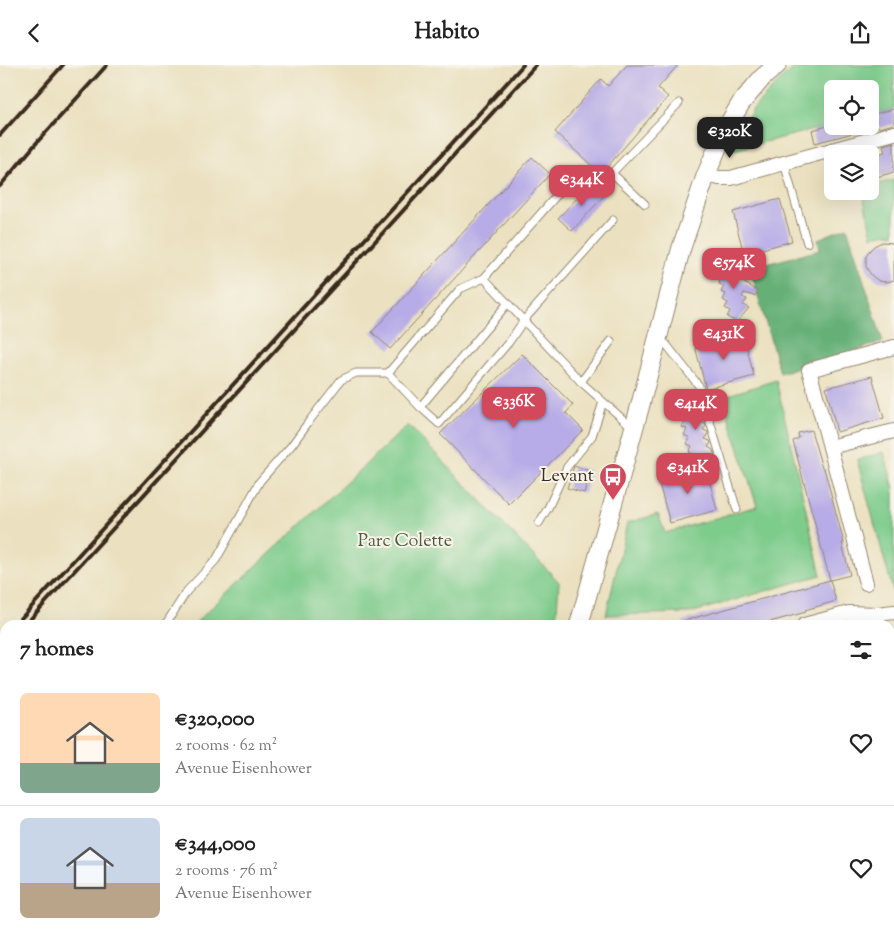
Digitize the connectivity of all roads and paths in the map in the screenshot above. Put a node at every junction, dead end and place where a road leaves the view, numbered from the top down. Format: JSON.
{"nodes":[{"id":1,"x":777,"y":65,"type":"edge"},
{"id":2,"x":679,"y":103,"type":"dead end"},
{"id":3,"x":894,"y":133,"type":"edge"},
{"id":4,"x":784,"y":163,"type":"junction"},
{"id":5,"x":612,"y":173,"type":"junction"},
{"id":6,"x":706,"y":175,"type":"junction"},
{"id":7,"x":645,"y":203,"type":"dead end"},
{"id":8,"x":613,"y":220,"type":"dead end"},
{"id":9,"x":808,"y":243,"type":"dead end"},
{"id":10,"x":484,"y":278,"type":"junction"},
{"id":11,"x":508,"y":303,"type":"junction"},
{"id":12,"x":524,"y":320,"type":"junction"},
{"id":13,"x":658,"y":340,"type":"junction"},
{"id":14,"x":611,"y":341,"type":"dead end"},
{"id":15,"x":894,"y":347,"type":"edge"},
{"id":16,"x":388,"y":373,"type":"junction"},
{"id":17,"x":581,"y":382,"type":"junction"},
{"id":18,"x":603,"y":402,"type":"junction"},
{"id":19,"x":420,"y":407,"type":"junction"},
{"id":20,"x":634,"y":428,"type":"junction"},
{"id":21,"x":894,"y":431,"type":"edge"},
{"id":22,"x":830,"y":447,"type":"junction"},
{"id":23,"x":737,"y":510,"type":"dead end"},
{"id":24,"x":539,"y":523,"type":"dead end"},
{"id":25,"x":866,"y":583,"type":"dead end"},
{"id":26,"x":894,"y":612,"type":"edge"},
{"id":27,"x":168,"y":620,"type":"edge"},
{"id":28,"x":580,"y":620,"type":"edge"},
{"id":29,"x":835,"y":620,"type":"edge"}],
"edges":[{"from":1,"to":6,"type":"street"},
{"from":2,"to":5,"type":"lane"},
{"from":3,"to":4,"type":"street"},
{"from":4,"to":6,"type":"street"},
{"from":4,"to":9,"type":"lane"},
{"from":5,"to":7,"type":"lane"},
{"from":5,"to":10,"type":"lane"},
{"from":6,"to":13,"type":"street"},
{"from":8,"to":12,"type":"lane"},
{"from":10,"to":11,"type":"lane"},
{"from":10,"to":16,"type":"lane"},
{"from":11,"to":12,"type":"lane"},
{"from":11,"to":19,"type":"lane"},
{"from":12,"to":17,"type":"lane"},
{"from":12,"to":19,"type":"lane"},
{"from":13,"to":20,"type":"street"},
{"from":13,"to":23,"type":"lane"},
{"from":14,"to":17,"type":"lane"},
{"from":15,"to":22,"type":"street"},
{"from":16,"to":19,"type":"lane"},
{"from":16,"to":27,"type":"lane"},
{"from":17,"to":18,"type":"lane"},
{"from":18,"to":20,"type":"lane"},
{"from":18,"to":24,"type":"lane"},
{"from":20,"to":28,"type":"street"},
{"from":21,"to":22,"type":"street"},
{"from":22,"to":25,"type":"street"},
{"from":26,"to":29,"type":"street"}]}
